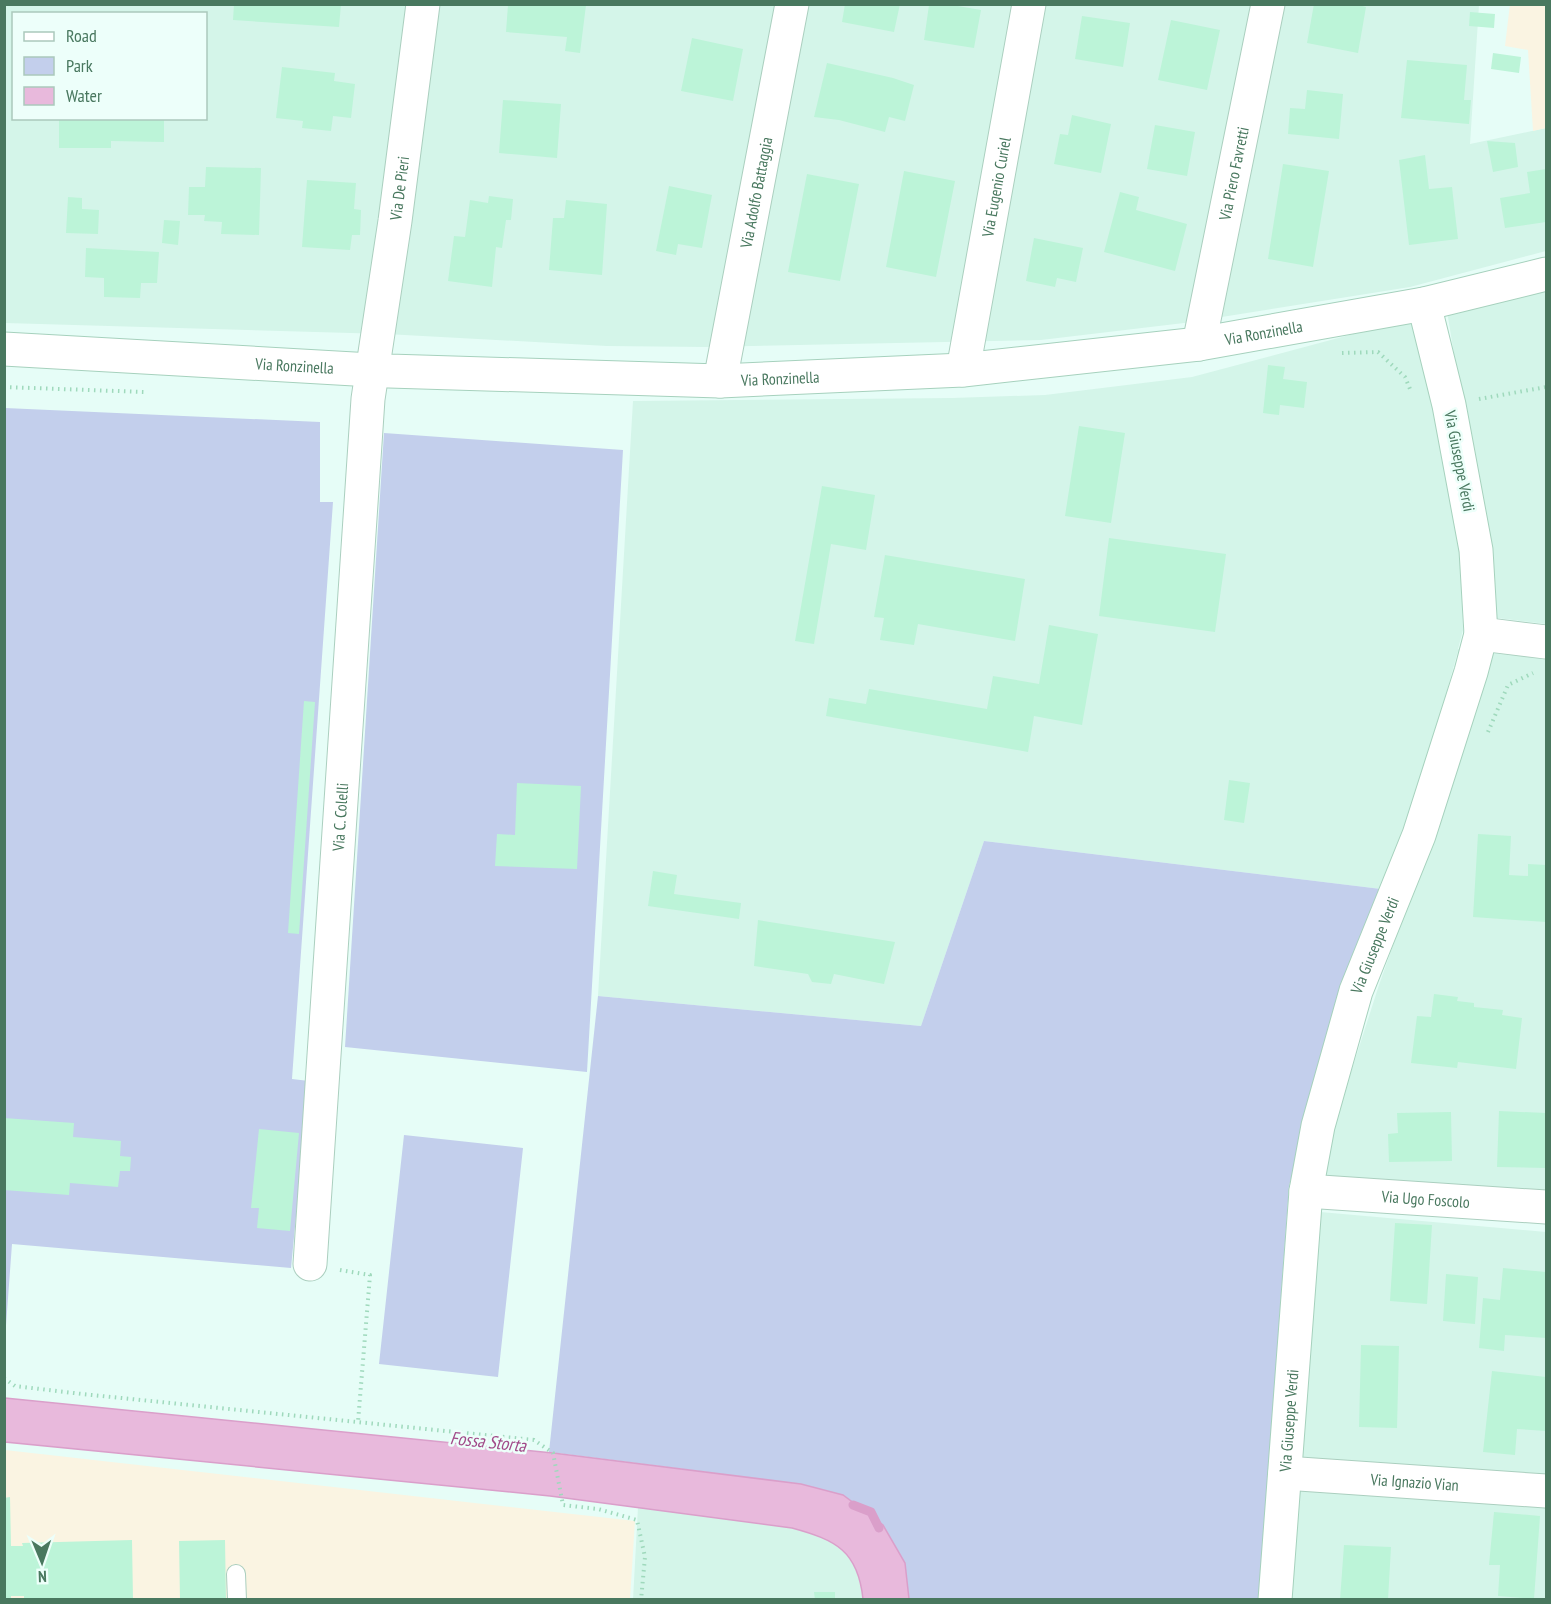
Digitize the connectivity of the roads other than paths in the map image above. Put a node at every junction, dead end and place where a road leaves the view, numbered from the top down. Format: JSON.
{"nodes":[{"id":1,"x":423,"y":4,"type":"edge"},
{"id":2,"x":792,"y":4,"type":"edge"},
{"id":3,"x":1029,"y":4,"type":"edge"},
{"id":4,"x":1268,"y":4,"type":"edge"},
{"id":5,"x":1546,"y":274,"type":"edge"},
{"id":6,"x":1424,"y":304,"type":"junction"},
{"id":7,"x":1199,"y":344,"type":"junction"},
{"id":8,"x":4,"y":349,"type":"edge"},
{"id":9,"x":372,"y":370,"type":"junction"},
{"id":10,"x":963,"y":370,"type":"junction"},
{"id":11,"x":720,"y":381,"type":"junction"},
{"id":12,"x":1481,"y":634,"type":"junction"},
{"id":13,"x":1546,"y":642,"type":"edge"},
{"id":14,"x":1306,"y":1191,"type":"junction"},
{"id":15,"x":1546,"y":1207,"type":"edge"},
{"id":16,"x":310,"y":1264,"type":"road end"},
{"id":17,"x":1285,"y":1473,"type":"junction"},
{"id":18,"x":1546,"y":1491,"type":"edge"},
{"id":19,"x":236,"y":1574,"type":"dead end"},
{"id":20,"x":237,"y":1599,"type":"edge"},
{"id":21,"x":1275,"y":1599,"type":"edge"}],
"edges":[{"from":1,"to":9,"type":"street","name":"Via De Pieri"},
{"from":2,"to":11,"type":"street","name":"Via Adolfo Battaggia"},
{"from":3,"to":10,"type":"street","name":"Via Eugenio Curiel"},
{"from":4,"to":7,"type":"street","name":"Via Piero Favretti"},
{"from":5,"to":6,"type":"street","name":"Via Ronzinella"},
{"from":6,"to":7,"type":"street","name":"Via Ronzinella"},
{"from":6,"to":12,"type":"street","name":"Via Giuseppe Verdi"},
{"from":7,"to":10,"type":"street","name":"Via Ronzinella"},
{"from":8,"to":9,"type":"street","name":"Via Ronzinella"},
{"from":9,"to":11,"type":"street","name":"Via Ronzinella"},
{"from":9,"to":16,"type":"street","name":"Via C. Colelli"},
{"from":10,"to":11,"type":"street","name":"Via Ronzinella"},
{"from":12,"to":13,"type":"street"},
{"from":12,"to":14,"type":"street","name":"Via Giuseppe Verdi"},
{"from":14,"to":15,"type":"street","name":"Via Ugo Foscolo"},
{"from":14,"to":17,"type":"street","name":"Via Giuseppe Verdi"},
{"from":17,"to":18,"type":"street","name":"Via Ignazio Vian"},
{"from":17,"to":21,"type":"street","name":"Via Giuseppe Verdi"},
{"from":19,"to":20,"type":"lane"}]}
